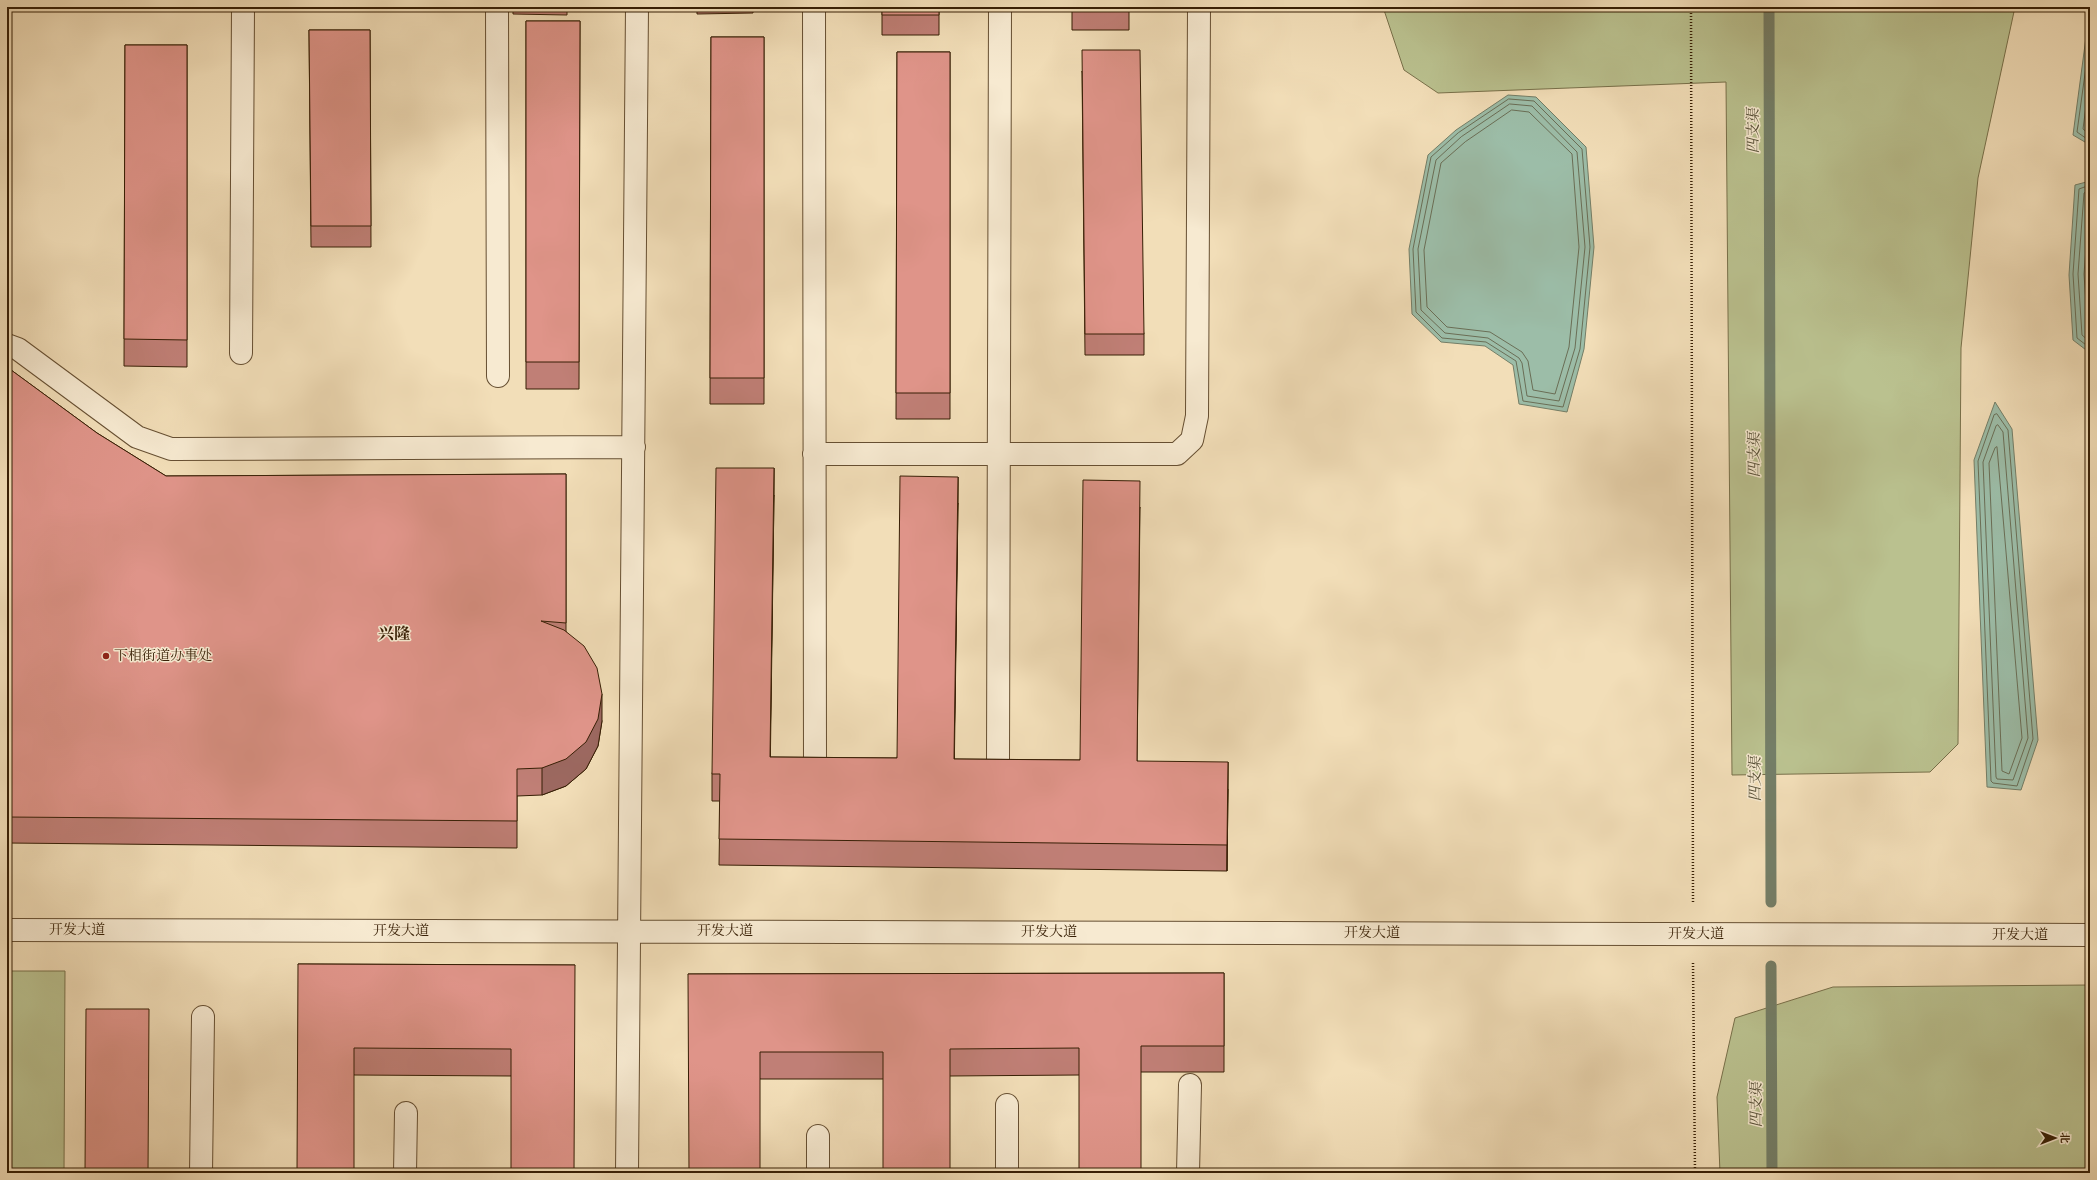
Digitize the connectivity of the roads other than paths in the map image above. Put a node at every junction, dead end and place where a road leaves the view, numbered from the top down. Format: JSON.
{"nodes":[{"id":1,"x":243,"y":7,"type":"edge"},
{"id":2,"x":498,"y":7,"type":"edge"},
{"id":3,"x":637,"y":7,"type":"edge"},
{"id":4,"x":814,"y":7,"type":"edge"},
{"id":5,"x":1000,"y":7,"type":"edge"},
{"id":6,"x":1199,"y":7,"type":"edge"},
{"id":7,"x":7,"y":345,"type":"edge"},
{"id":8,"x":241,"y":353,"type":"dead end"},
{"id":9,"x":498,"y":376,"type":"dead end"},
{"id":10,"x":634,"y":447,"type":"junction"},
{"id":11,"x":814,"y":454,"type":"junction"},
{"id":12,"x":999,"y":454,"type":"junction"},
{"id":13,"x":815,"y":759,"type":"edge"},
{"id":14,"x":998,"y":762,"type":"edge"},
{"id":15,"x":7,"y":930,"type":"edge"},
{"id":16,"x":630,"y":931,"type":"junction"},
{"id":17,"x":2090,"y":935,"type":"edge"},
{"id":18,"x":203,"y":1017,"type":"dead end"},
{"id":19,"x":1190,"y":1085,"type":"dead end"},
{"id":20,"x":1007,"y":1106,"type":"dead end"},
{"id":21,"x":406,"y":1113,"type":"dead end"},
{"id":22,"x":818,"y":1136,"type":"dead end"},
{"id":23,"x":201,"y":1173,"type":"edge"},
{"id":24,"x":405,"y":1173,"type":"edge"},
{"id":25,"x":627,"y":1173,"type":"edge"},
{"id":26,"x":818,"y":1173,"type":"edge"},
{"id":27,"x":1007,"y":1173,"type":"edge"},
{"id":28,"x":1188,"y":1173,"type":"edge"}],
"edges":[{"from":1,"to":8,"type":"street"},
{"from":2,"to":9,"type":"street"},
{"from":3,"to":10,"type":"street"},
{"from":4,"to":11,"type":"street"},
{"from":5,"to":12,"type":"street"},
{"from":6,"to":12,"type":"street"},
{"from":7,"to":10,"type":"street"},
{"from":10,"to":16,"type":"street"},
{"from":11,"to":12,"type":"street"},
{"from":11,"to":13,"type":"street"},
{"from":12,"to":14,"type":"street"},
{"from":15,"to":16,"type":"street","name":"开发大道"},
{"from":16,"to":17,"type":"street","name":"开发大道"},
{"from":16,"to":25,"type":"street"},
{"from":18,"to":23,"type":"street"},
{"from":19,"to":28,"type":"street"},
{"from":20,"to":27,"type":"street"},
{"from":21,"to":24,"type":"street"},
{"from":22,"to":26,"type":"street"}]}
